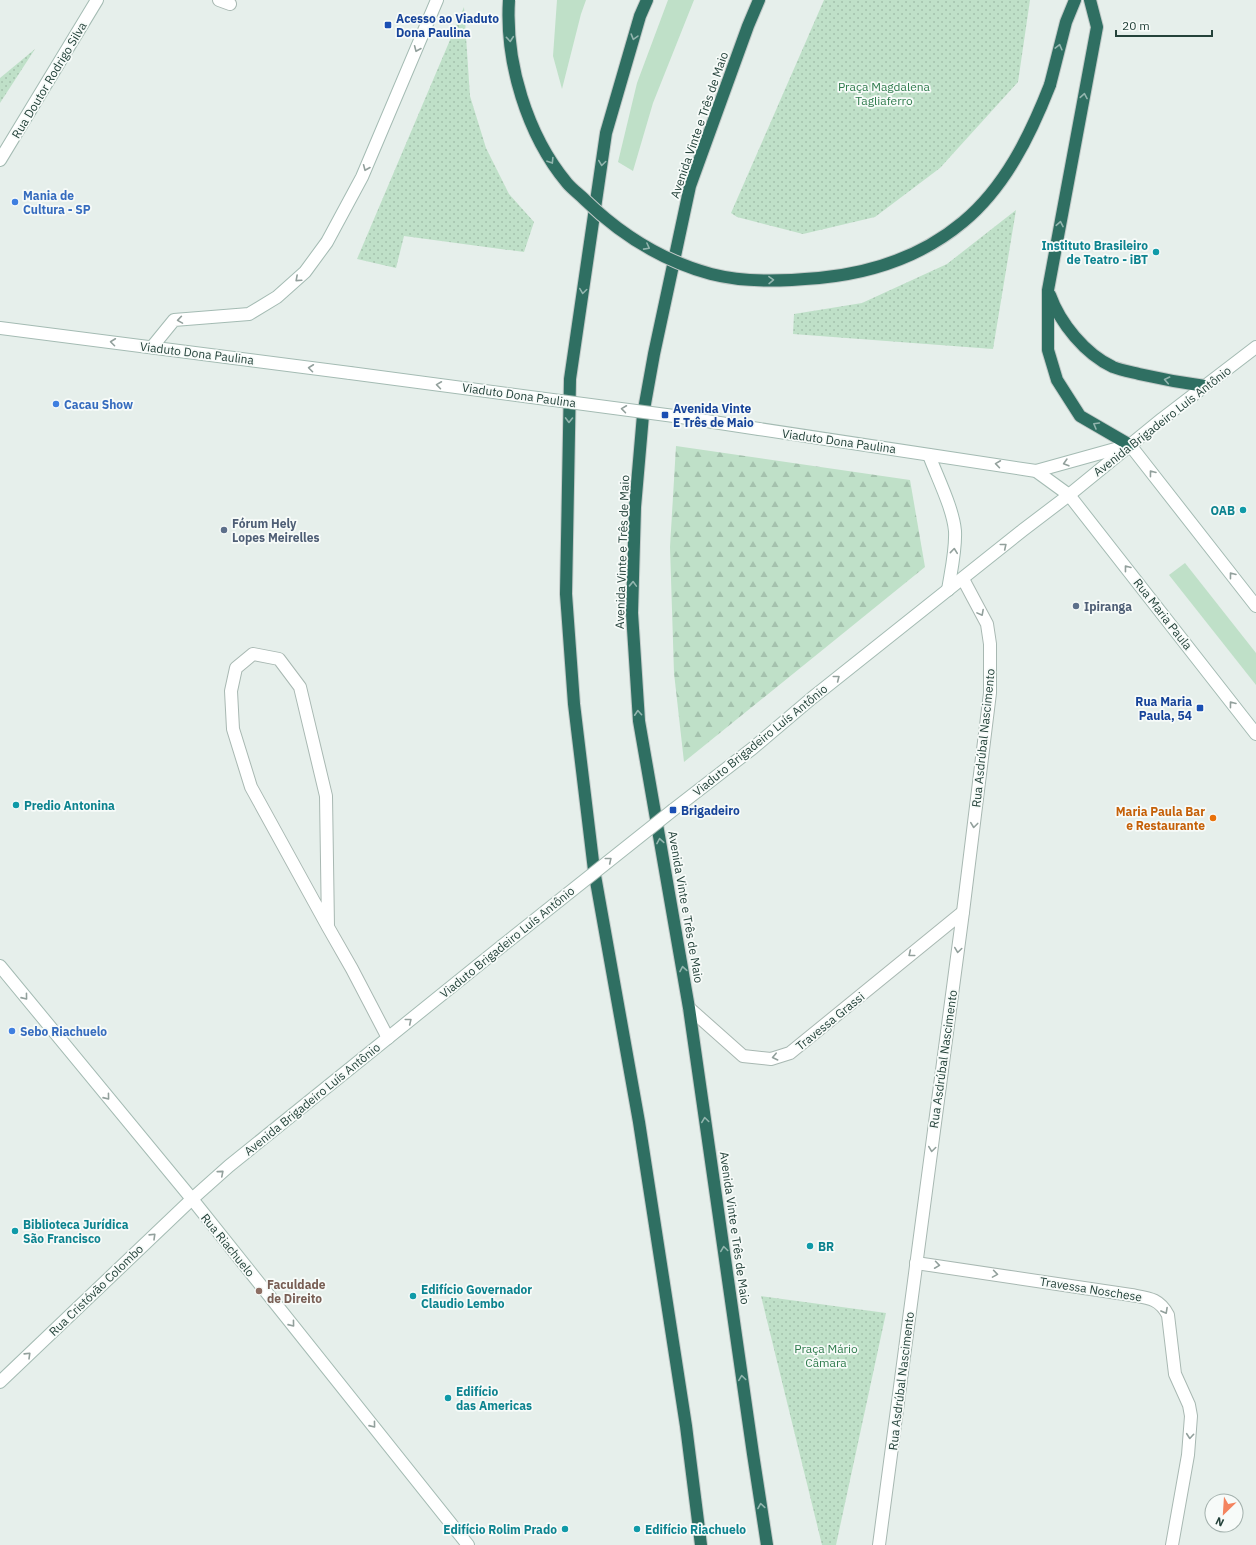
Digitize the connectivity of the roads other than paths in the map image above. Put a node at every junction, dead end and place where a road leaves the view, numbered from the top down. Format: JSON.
{"nodes":[{"id":1,"x":97,"y":0,"type":"edge"},
{"id":2,"x":509,"y":0,"type":"edge"},
{"id":3,"x":647,"y":0,"type":"edge"},
{"id":4,"x":759,"y":0,"type":"edge"},
{"id":5,"x":1075,"y":0,"type":"edge"},
{"id":6,"x":1090,"y":0,"type":"edge"},
{"id":7,"x":435,"y":1,"type":"edge"},
{"id":8,"x":0,"y":160,"type":"edge"},
{"id":9,"x":1048,"y":290,"type":"junction"},
{"id":10,"x":0,"y":328,"type":"edge"},
{"id":11,"x":152,"y":347,"type":"junction"},
{"id":12,"x":1256,"y":347,"type":"edge"},
{"id":13,"x":1206,"y":386,"type":"junction"},
{"id":14,"x":1130,"y":445,"type":"junction"},
{"id":15,"x":929,"y":454,"type":"junction"},
{"id":16,"x":1036,"y":471,"type":"junction"},
{"id":17,"x":1069,"y":496,"type":"junction"},
{"id":18,"x":963,"y":579,"type":"junction"},
{"id":19,"x":948,"y":590,"type":"junction"},
{"id":20,"x":1256,"y":606,"type":"edge"},
{"id":21,"x":1256,"y":734,"type":"edge"},
{"id":22,"x":963,"y":912,"type":"junction"},
{"id":23,"x":328,"y":927,"type":"junction"},
{"id":24,"x":0,"y":966,"type":"edge"},
{"id":25,"x":434,"y":1001,"type":"joint"},
{"id":26,"x":689,"y":1008,"type":"junction"},
{"id":27,"x":388,"y":1038,"type":"junction"},
{"id":28,"x":192,"y":1199,"type":"junction"},
{"id":29,"x":916,"y":1263,"type":"junction"},
{"id":30,"x":0,"y":1382,"type":"edge"},
{"id":31,"x":468,"y":1545,"type":"edge"},
{"id":32,"x":700,"y":1545,"type":"edge"},
{"id":33,"x":767,"y":1545,"type":"edge"},
{"id":34,"x":879,"y":1545,"type":"edge"},
{"id":35,"x":1172,"y":1545,"type":"edge"}],
"edges":[{"from":1,"to":8,"type":"main road","name":"Rua Doutor Rodrigo Silva"},
{"from":2,"to":5,"type":"highway","one_way":true,"bridge":true},
{"from":3,"to":32,"type":"highway","one_way":true},
{"from":26,"to":4,"type":"highway","name":"Avenida Vinte e Três de Maio","one_way":true},
{"from":9,"to":6,"type":"highway","one_way":true},
{"from":7,"to":11,"type":"main road","one_way":true},
{"from":13,"to":9,"type":"highway","one_way":true},
{"from":14,"to":9,"type":"highway","one_way":true},
{"from":11,"to":10,"type":"main road","name":"Viaduto Dona Paulina","one_way":true},
{"from":15,"to":11,"type":"main road","name":"Viaduto Dona Paulina","one_way":true,"bridge":true},
{"from":12,"to":13,"type":"main road","name":"Avenida Brigadeiro Luís Antônio"},
{"from":13,"to":14,"type":"main road","name":"Avenida Brigadeiro Luís Antônio"},
{"from":14,"to":16,"type":"main road","name":"Viaduto Dona Paulina","one_way":true},
{"from":14,"to":17,"type":"main road","name":"Avenida Brigadeiro Luís Antônio"},
{"from":20,"to":14,"type":"main road","one_way":true},
{"from":16,"to":15,"type":"main road","name":"Viaduto Dona Paulina","one_way":true},
{"from":19,"to":15,"type":"main road","one_way":true},
{"from":16,"to":17,"type":"main road","name":"Viaduto Dona Paulina"},
{"from":18,"to":17,"type":"main road","name":"Viaduto Brigadeiro Luís Antônio","one_way":true},
{"from":21,"to":17,"type":"main road","name":"Rua Maria Paula","one_way":true},
{"from":18,"to":19,"type":"main road","name":"Viaduto Brigadeiro Luís Antônio"},
{"from":18,"to":22,"type":"main road","name":"Rua Asdrúbal Nascimento","one_way":true},
{"from":25,"to":19,"type":"main road","name":"Viaduto Brigadeiro Luís Antônio","one_way":true,"bridge":true},
{"from":22,"to":26,"type":"main road","name":"Travessa Grassi","one_way":true},
{"from":22,"to":29,"type":"main road","name":"Rua Asdrúbal Nascimento","one_way":true},
{"from":23,"to":23,"type":"main road"},
{"from":23,"to":27,"type":"main road"},
{"from":24,"to":28,"type":"main road","name":"Rua Riachuelo","one_way":true},
{"from":27,"to":25,"type":"main road","name":"Avenida Brigadeiro Luís Antônio","one_way":true},
{"from":33,"to":26,"type":"highway","name":"Avenida Vinte e Três de Maio","one_way":true},
{"from":28,"to":27,"type":"main road","name":"Avenida Brigadeiro Luís Antônio","one_way":true},
{"from":30,"to":28,"type":"main road","name":"Rua Cristóvão Colombo","one_way":true},
{"from":28,"to":31,"type":"main road","name":"Rua Riachuelo","one_way":true},
{"from":29,"to":34,"type":"main road","name":"Rua Asdrúbal Nascimento"},
{"from":29,"to":35,"type":"main road","name":"Travessa Noschese","one_way":true}]}
